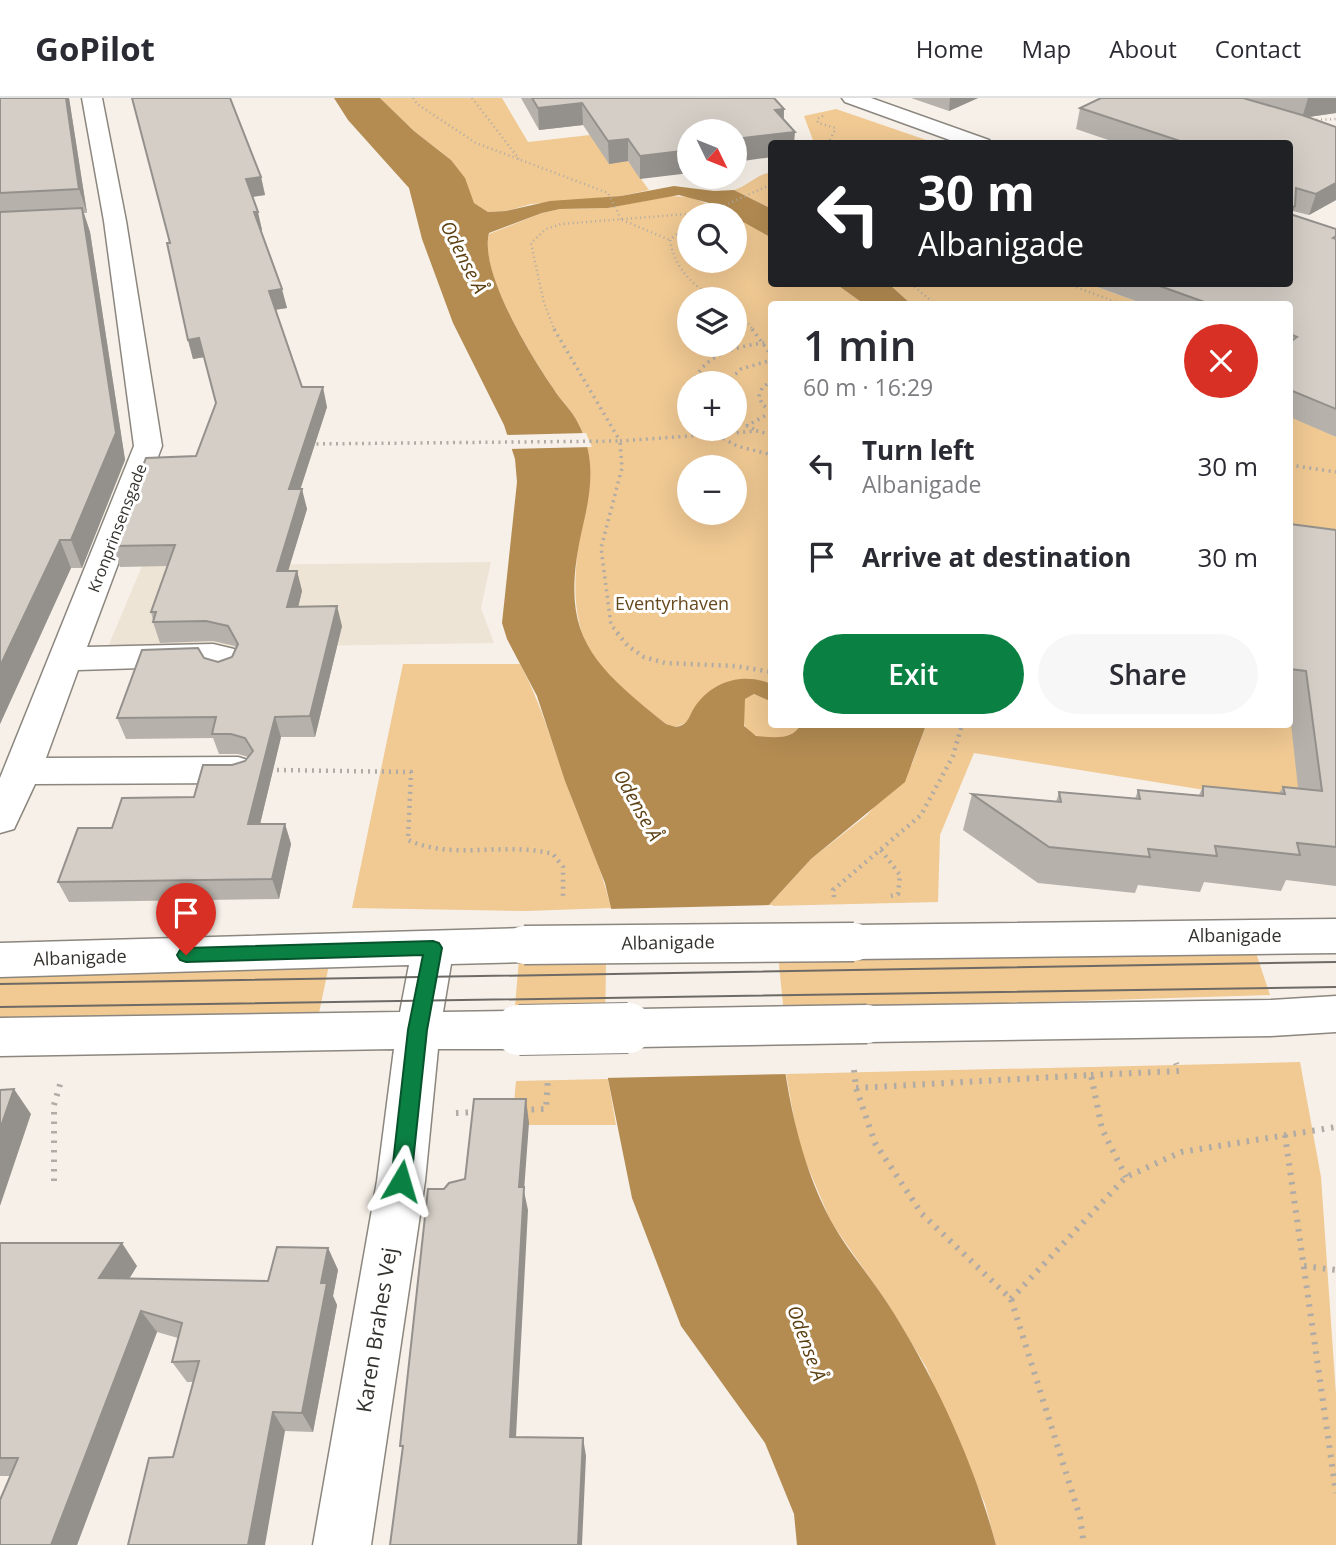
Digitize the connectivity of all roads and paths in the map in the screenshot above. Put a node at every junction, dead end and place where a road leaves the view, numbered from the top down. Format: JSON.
{"nodes":[{"id":1,"x":92,"y":98,"type":"edge"},
{"id":2,"x":413,"y":98,"type":"edge"},
{"id":3,"x":472,"y":98,"type":"edge"},
{"id":4,"x":852,"y":98,"type":"edge"},
{"id":5,"x":1336,"y":119,"type":"edge"},
{"id":6,"x":1311,"y":120,"type":"edge"},
{"id":7,"x":818,"y":123,"type":"dead end"},
{"id":8,"x":830,"y":140,"type":"edge"},
{"id":9,"x":971,"y":140,"type":"edge"},
{"id":10,"x":519,"y":160,"type":"junction"},
{"id":11,"x":768,"y":186,"type":"edge"},
{"id":12,"x":730,"y":203,"type":"edge"},
{"id":13,"x":677,"y":215,"type":"edge"},
{"id":14,"x":621,"y":219,"type":"junction"},
{"id":15,"x":677,"y":234,"type":"edge"},
{"id":16,"x":670,"y":240,"type":"junction"},
{"id":17,"x":696,"y":287,"type":"edge"},
{"id":18,"x":915,"y":287,"type":"edge"},
{"id":19,"x":1076,"y":287,"type":"edge"},
{"id":20,"x":931,"y":301,"type":"edge"},
{"id":21,"x":1113,"y":301,"type":"edge"},
{"id":22,"x":747,"y":322,"type":"edge"},
{"id":23,"x":763,"y":342,"type":"junction"},
{"id":24,"x":768,"y":342,"type":"edge"},
{"id":25,"x":768,"y":351,"type":"edge"},
{"id":26,"x":768,"y":359,"type":"edge"},
{"id":27,"x":699,"y":371,"type":"edge"},
{"id":28,"x":739,"y":371,"type":"edge"},
{"id":29,"x":768,"y":383,"type":"edge"},
{"id":30,"x":768,"y":410,"type":"edge"},
{"id":31,"x":768,"y":414,"type":"edge"},
{"id":32,"x":747,"y":425,"type":"edge"},
{"id":33,"x":747,"y":426,"type":"edge"},
{"id":34,"x":758,"y":431,"type":"junction"},
{"id":35,"x":747,"y":432,"type":"edge"},
{"id":36,"x":768,"y":434,"type":"edge"},
{"id":37,"x":677,"y":437,"type":"edge"},
{"id":38,"x":620,"y":441,"type":"junction"},
{"id":39,"x":726,"y":441,"type":"edge"},
{"id":40,"x":310,"y":444,"type":"edge"},
{"id":41,"x":768,"y":454,"type":"edge"},
{"id":42,"x":1293,"y":465,"type":"edge"},
{"id":43,"x":1336,"y":472,"type":"edge"},
{"id":44,"x":66,"y":659,"type":"junction"},
{"id":45,"x":224,"y":668,"type":"edge"},
{"id":46,"x":768,"y":671,"type":"edge"},
{"id":47,"x":961,"y":728,"type":"edge"},
{"id":48,"x":252,"y":770,"type":"joint"},
{"id":49,"x":22,"y":771,"type":"junction"},
{"id":50,"x":0,"y":819,"type":"edge"},
{"id":51,"x":881,"y":850,"type":"junction"},
{"id":52,"x":900,"y":875,"type":"dead end"},
{"id":53,"x":562,"y":902,"type":"dead end"},
{"id":54,"x":834,"y":904,"type":"dead end"},
{"id":55,"x":1336,"y":936,"type":"edge"},
{"id":56,"x":433,"y":948,"type":"junction"},
{"id":57,"x":0,"y":960,"type":"edge"},
{"id":58,"x":1336,"y":1014,"type":"edge"},
{"id":59,"x":418,"y":1030,"type":"junction"},
{"id":60,"x":0,"y":1037,"type":"edge"},
{"id":61,"x":860,"y":1043,"type":"junction"},
{"id":62,"x":1179,"y":1071,"type":"dead end"},
{"id":63,"x":1091,"y":1075,"type":"junction"},
{"id":64,"x":856,"y":1088,"type":"junction"},
{"id":65,"x":54,"y":1105,"type":"dead end"},
{"id":66,"x":545,"y":1109,"type":"dead end"},
{"id":67,"x":518,"y":1110,"type":"edge"},
{"id":68,"x":490,"y":1111,"type":"edge"},
{"id":69,"x":449,"y":1113,"type":"dead end"},
{"id":70,"x":1336,"y":1127,"type":"edge"},
{"id":71,"x":1285,"y":1135,"type":"junction"},
{"id":72,"x":1126,"y":1177,"type":"junction"},
{"id":73,"x":54,"y":1181,"type":"dead end"},
{"id":74,"x":1304,"y":1266,"type":"junction"},
{"id":75,"x":1336,"y":1270,"type":"edge"},
{"id":76,"x":1012,"y":1299,"type":"junction"},
{"id":77,"x":1336,"y":1493,"type":"edge"},
{"id":78,"x":342,"y":1545,"type":"edge"},
{"id":79,"x":1084,"y":1545,"type":"edge"}],
"edges":[{"from":1,"to":44,"type":"street","name":"Kronprinsensgade"},
{"from":2,"to":10,"type":"path"},
{"from":3,"to":10,"type":"path"},
{"from":4,"to":9,"type":"street"},
{"from":5,"to":6,"type":"path"},
{"from":7,"to":8,"type":"path"},
{"from":10,"to":14,"type":"path"},
{"from":11,"to":12,"type":"path"},
{"from":13,"to":14,"type":"path"},
{"from":14,"to":16,"type":"path"},
{"from":14,"to":38,"type":"path"},
{"from":15,"to":16,"type":"path"},
{"from":16,"to":17,"type":"path"},
{"from":18,"to":20,"type":"path"},
{"from":19,"to":21,"type":"path"},
{"from":22,"to":23,"type":"path"},
{"from":23,"to":24,"type":"path"},
{"from":23,"to":25,"type":"path"},
{"from":23,"to":27,"type":"path"},
{"from":26,"to":28,"type":"path"},
{"from":29,"to":30,"type":"path"},
{"from":31,"to":32,"type":"path"},
{"from":33,"to":34,"type":"path"},
{"from":34,"to":35,"type":"path"},
{"from":34,"to":36,"type":"path"},
{"from":37,"to":38,"type":"path"},
{"from":38,"to":40,"type":"path"},
{"from":38,"to":46,"type":"path"},
{"from":39,"to":41,"type":"path"},
{"from":42,"to":43,"type":"path"},
{"from":44,"to":45,"type":"street"},
{"from":44,"to":49,"type":"street","name":"Kronprinsensgade"},
{"from":47,"to":51,"type":"path"},
{"from":48,"to":49,"type":"street"},
{"from":48,"to":53,"type":"path"},
{"from":49,"to":50,"type":"street","name":"Kronprinsensgade"},
{"from":51,"to":52,"type":"path"},
{"from":51,"to":54,"type":"path"},
{"from":55,"to":56,"type":"street","name":"Albanigade","bridge":true},
{"from":56,"to":57,"type":"street","name":"Albanigade"},
{"from":56,"to":59,"type":"street","name":"Karen Brahes Vej"},
{"from":58,"to":61,"type":"street"},
{"from":59,"to":60,"type":"street"},
{"from":59,"to":61,"type":"street","bridge":true},
{"from":59,"to":78,"type":"street","name":"Karen Brahes Vej"},
{"from":61,"to":64,"type":"path"},
{"from":62,"to":63,"type":"path"},
{"from":63,"to":64,"type":"path"},
{"from":63,"to":72,"type":"path"},
{"from":64,"to":76,"type":"path"},
{"from":65,"to":73,"type":"path"},
{"from":66,"to":67,"type":"path"},
{"from":68,"to":69,"type":"path"},
{"from":70,"to":71,"type":"path"},
{"from":71,"to":72,"type":"path"},
{"from":71,"to":74,"type":"path"},
{"from":72,"to":76,"type":"path"},
{"from":74,"to":75,"type":"path"},
{"from":74,"to":77,"type":"path"},
{"from":76,"to":79,"type":"path"}]}
